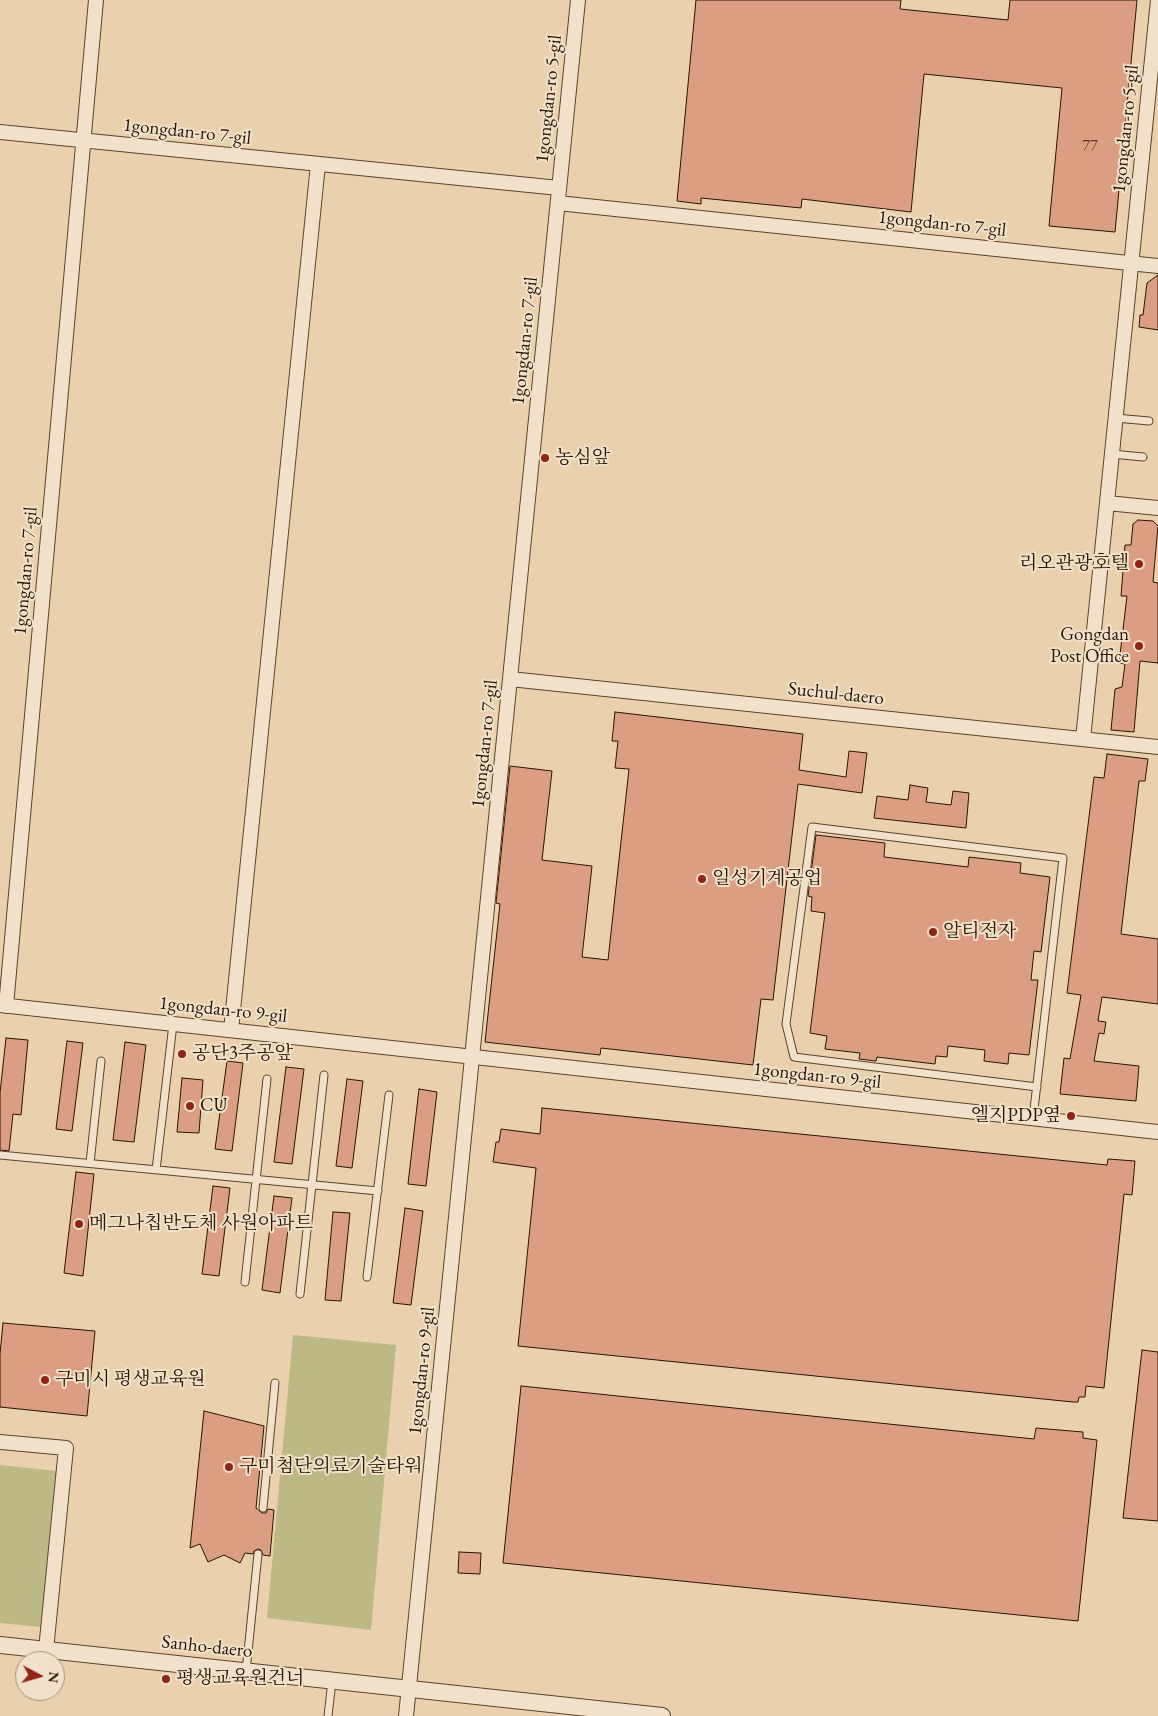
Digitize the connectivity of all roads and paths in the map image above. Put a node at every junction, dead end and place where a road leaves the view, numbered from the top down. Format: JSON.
{"nodes":[{"id":1,"x":96,"y":0,"type":"edge"},
{"id":2,"x":578,"y":0,"type":"edge"},
{"id":3,"x":1158,"y":0,"type":"edge"},
{"id":4,"x":1156,"y":39,"type":"edge"},
{"id":5,"x":0,"y":132,"type":"edge"},
{"id":6,"x":83,"y":140,"type":"junction"},
{"id":7,"x":318,"y":164,"type":"junction"},
{"id":8,"x":559,"y":188,"type":"junction"},
{"id":9,"x":558,"y":203,"type":"junction"},
{"id":10,"x":1131,"y":263,"type":"junction"},
{"id":11,"x":1158,"y":266,"type":"edge"},
{"id":12,"x":1116,"y":418,"type":"junction"},
{"id":13,"x":1149,"y":421,"type":"dead end"},
{"id":14,"x":1112,"y":454,"type":"junction"},
{"id":15,"x":1143,"y":457,"type":"dead end"},
{"id":16,"x":1107,"y":503,"type":"junction"},
{"id":17,"x":1158,"y":508,"type":"edge"},
{"id":18,"x":510,"y":679,"type":"junction"},
{"id":19,"x":1083,"y":739,"type":"junction"},
{"id":20,"x":1158,"y":747,"type":"edge"},
{"id":21,"x":3,"y":1005,"type":"edge"},
{"id":22,"x":172,"y":1024,"type":"junction"},
{"id":23,"x":232,"y":1030,"type":"junction"},
{"id":24,"x":472,"y":1057,"type":"junction"},
{"id":25,"x":101,"y":1061,"type":"dead end"},
{"id":26,"x":324,"y":1075,"type":"dead end"},
{"id":27,"x":267,"y":1079,"type":"dead end"},
{"id":28,"x":1037,"y":1087,"type":"junction"},
{"id":29,"x":390,"y":1095,"type":"dead end"},
{"id":30,"x":1034,"y":1118,"type":"junction"},
{"id":31,"x":1158,"y":1132,"type":"edge"},
{"id":32,"x":0,"y":1154,"type":"edge"},
{"id":33,"x":90,"y":1163,"type":"junction"},
{"id":34,"x":156,"y":1170,"type":"junction"},
{"id":35,"x":256,"y":1180,"type":"junction"},
{"id":36,"x":312,"y":1185,"type":"junction"},
{"id":37,"x":378,"y":1191,"type":"junction"},
{"id":38,"x":367,"y":1277,"type":"dead end"},
{"id":39,"x":245,"y":1282,"type":"dead end"},
{"id":40,"x":300,"y":1294,"type":"dead end"},
{"id":41,"x":275,"y":1383,"type":"dead end"},
{"id":42,"x":0,"y":1442,"type":"edge"},
{"id":43,"x":262,"y":1508,"type":"dead end"},
{"id":44,"x":258,"y":1554,"type":"dead end"},
{"id":45,"x":0,"y":1645,"type":"edge"},
{"id":46,"x":46,"y":1650,"type":"junction"},
{"id":47,"x":246,"y":1671,"type":"junction"},
{"id":48,"x":332,"y":1680,"type":"junction"},
{"id":49,"x":409,"y":1689,"type":"junction"},
{"id":50,"x":328,"y":1716,"type":"edge"},
{"id":51,"x":406,"y":1716,"type":"edge"},
{"id":52,"x":662,"y":1716,"type":"edge"}],
"edges":[{"from":1,"to":6,"type":"street"},
{"from":2,"to":8,"type":"street","name":"1gongdan-ro 5-gil"},
{"from":3,"to":4,"type":"street","name":"1gongdan-ro 5-gil"},
{"from":4,"to":10,"type":"street","name":"1gongdan-ro 5-gil"},
{"from":5,"to":6,"type":"street","name":"1gongdan-ro 7-gil"},
{"from":6,"to":7,"type":"street","name":"1gongdan-ro 7-gil"},
{"from":6,"to":21,"type":"street","name":"1gongdan-ro 7-gil"},
{"from":7,"to":8,"type":"street","name":"1gongdan-ro 7-gil"},
{"from":7,"to":23,"type":"street"},
{"from":8,"to":9,"type":"street","name":"1gongdan-ro 5-gil"},
{"from":9,"to":10,"type":"street","name":"1gongdan-ro 7-gil"},
{"from":9,"to":18,"type":"street","name":"1gongdan-ro 7-gil"},
{"from":10,"to":11,"type":"street","name":"1gongdan-ro 7-gil"},
{"from":10,"to":12,"type":"street"},
{"from":12,"to":13,"type":"lane"},
{"from":12,"to":14,"type":"street"},
{"from":14,"to":15,"type":"lane"},
{"from":14,"to":16,"type":"street"},
{"from":16,"to":17,"type":"street"},
{"from":16,"to":19,"type":"street"},
{"from":18,"to":19,"type":"street","name":"Suchul-daero"},
{"from":18,"to":24,"type":"street","name":"1gongdan-ro 7-gil"},
{"from":19,"to":20,"type":"street","name":"Suchul-daero"},
{"from":21,"to":22,"type":"street","name":"1gongdan-ro 9-gil"},
{"from":22,"to":23,"type":"street","name":"1gongdan-ro 9-gil"},
{"from":22,"to":34,"type":"lane"},
{"from":23,"to":24,"type":"street","name":"1gongdan-ro 9-gil"},
{"from":24,"to":30,"type":"street","name":"1gongdan-ro 9-gil"},
{"from":24,"to":49,"type":"street","name":"1gongdan-ro 9-gil"},
{"from":25,"to":33,"type":"lane"},
{"from":26,"to":36,"type":"lane"},
{"from":27,"to":35,"type":"lane"},
{"from":28,"to":28,"type":"lane"},
{"from":28,"to":30,"type":"lane"},
{"from":29,"to":37,"type":"lane"},
{"from":30,"to":31,"type":"street","name":"1gongdan-ro 9-gil"},
{"from":32,"to":33,"type":"lane"},
{"from":33,"to":34,"type":"lane"},
{"from":34,"to":35,"type":"lane"},
{"from":35,"to":36,"type":"lane"},
{"from":35,"to":39,"type":"lane"},
{"from":36,"to":37,"type":"lane"},
{"from":36,"to":40,"type":"lane"},
{"from":37,"to":38,"type":"lane"},
{"from":41,"to":43,"type":"lane"},
{"from":42,"to":46,"type":"street"},
{"from":44,"to":47,"type":"lane"},
{"from":45,"to":46,"type":"street","name":"Sanho-daero"},
{"from":46,"to":47,"type":"street","name":"Sanho-daero"},
{"from":47,"to":48,"type":"street","name":"Sanho-daero"},
{"from":48,"to":49,"type":"street","name":"Sanho-daero"},
{"from":48,"to":50,"type":"lane"},
{"from":49,"to":51,"type":"street"},
{"from":49,"to":52,"type":"street","name":"Sanho-daero"}]}
